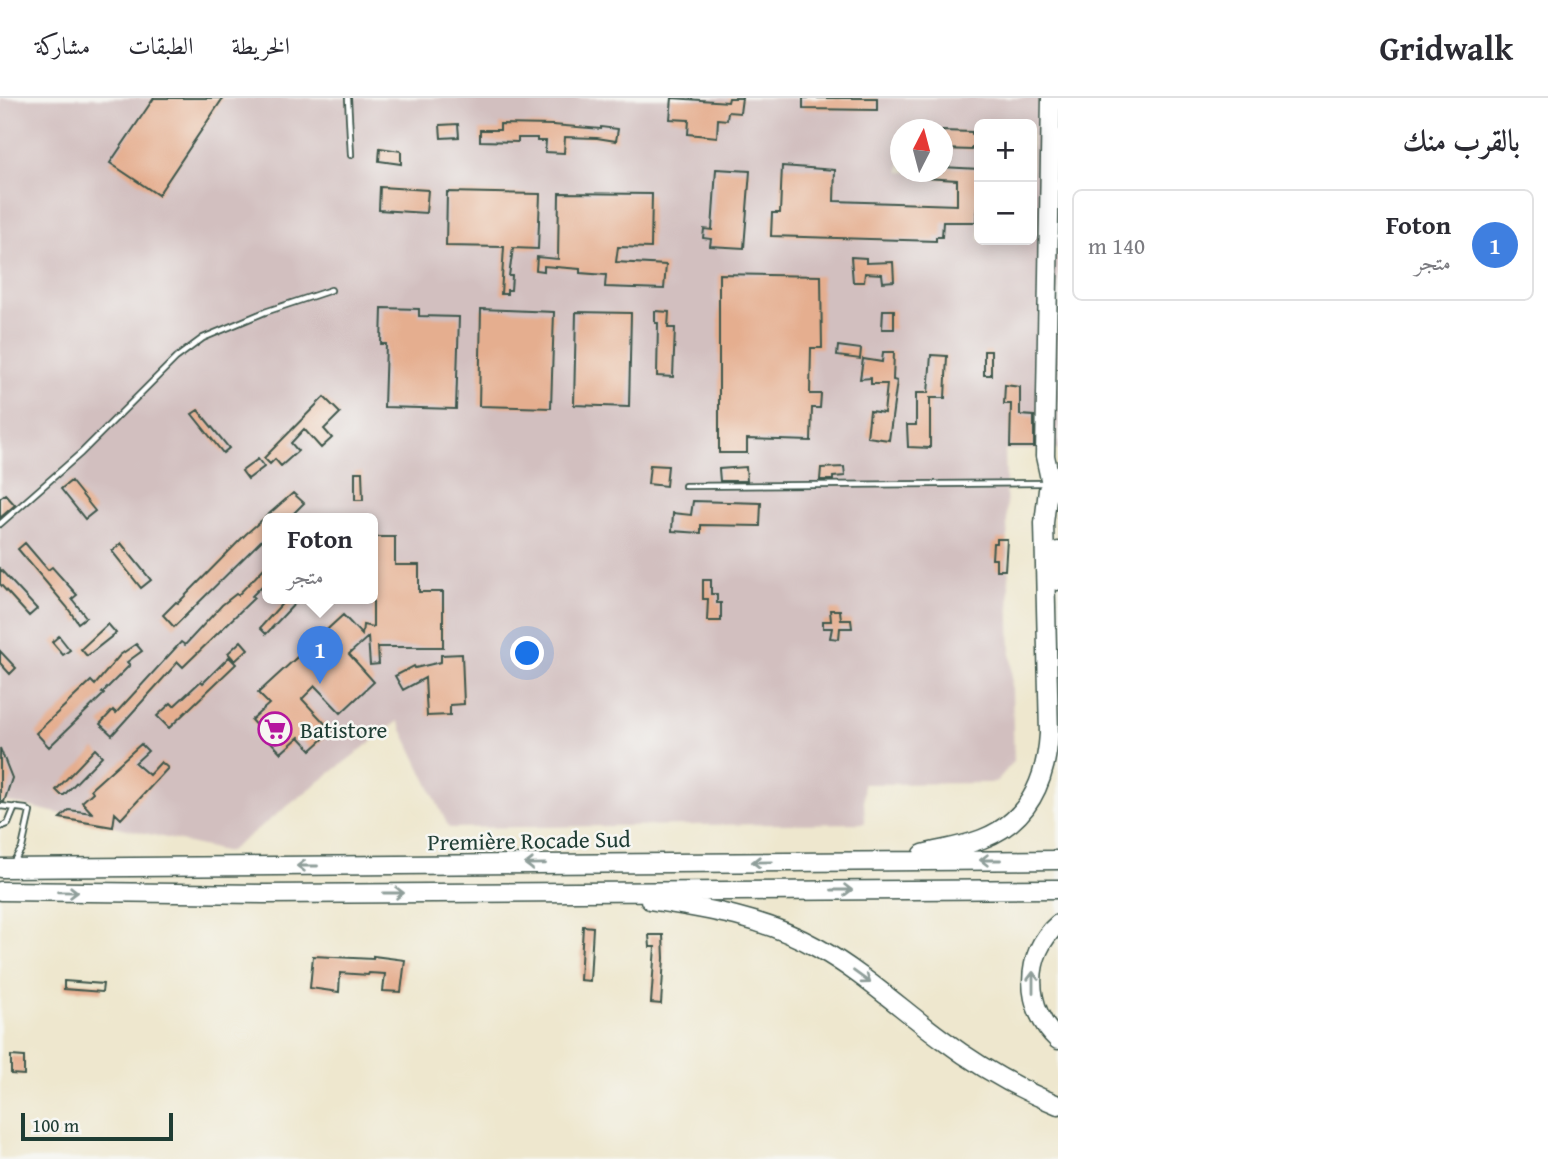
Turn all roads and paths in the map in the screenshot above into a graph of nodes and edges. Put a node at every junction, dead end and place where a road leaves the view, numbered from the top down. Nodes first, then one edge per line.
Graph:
1 (348, 98) edge
2 (1051, 98) edge
3 (351, 155) dead end
4 (331, 290) dead end
5 (1051, 479) edge
6 (685, 486) dead end
7 (1058, 513) edge
8 (0, 524) edge
9 (1058, 551) edge
10 (1058, 612) edge
11 (0, 806) edge
12 (15, 807) junction
13 (0, 827) edge
14 (897, 860) junction
15 (1058, 860) edge
16 (5, 868) edge
17 (1058, 889) edge
18 (0, 891) edge
19 (591, 891) junction
20 (1058, 924) edge
21 (1058, 1040) edge
22 (1058, 1105) edge

1 - 3 lane
2 - 5 highway
4 - 8 lane
5 - 6 lane
5 - 7 highway
5 - 14 highway
9 - 10 highway
11 - 12 lane
12 - 13 lane
12 - 16 lane
15 -> 14 highway, Première Rocade Sud
14 -> 16 highway, Première Rocade Sud
19 -> 17 highway
18 -> 19 highway
19 -> 22 highway
21 -> 20 highway

